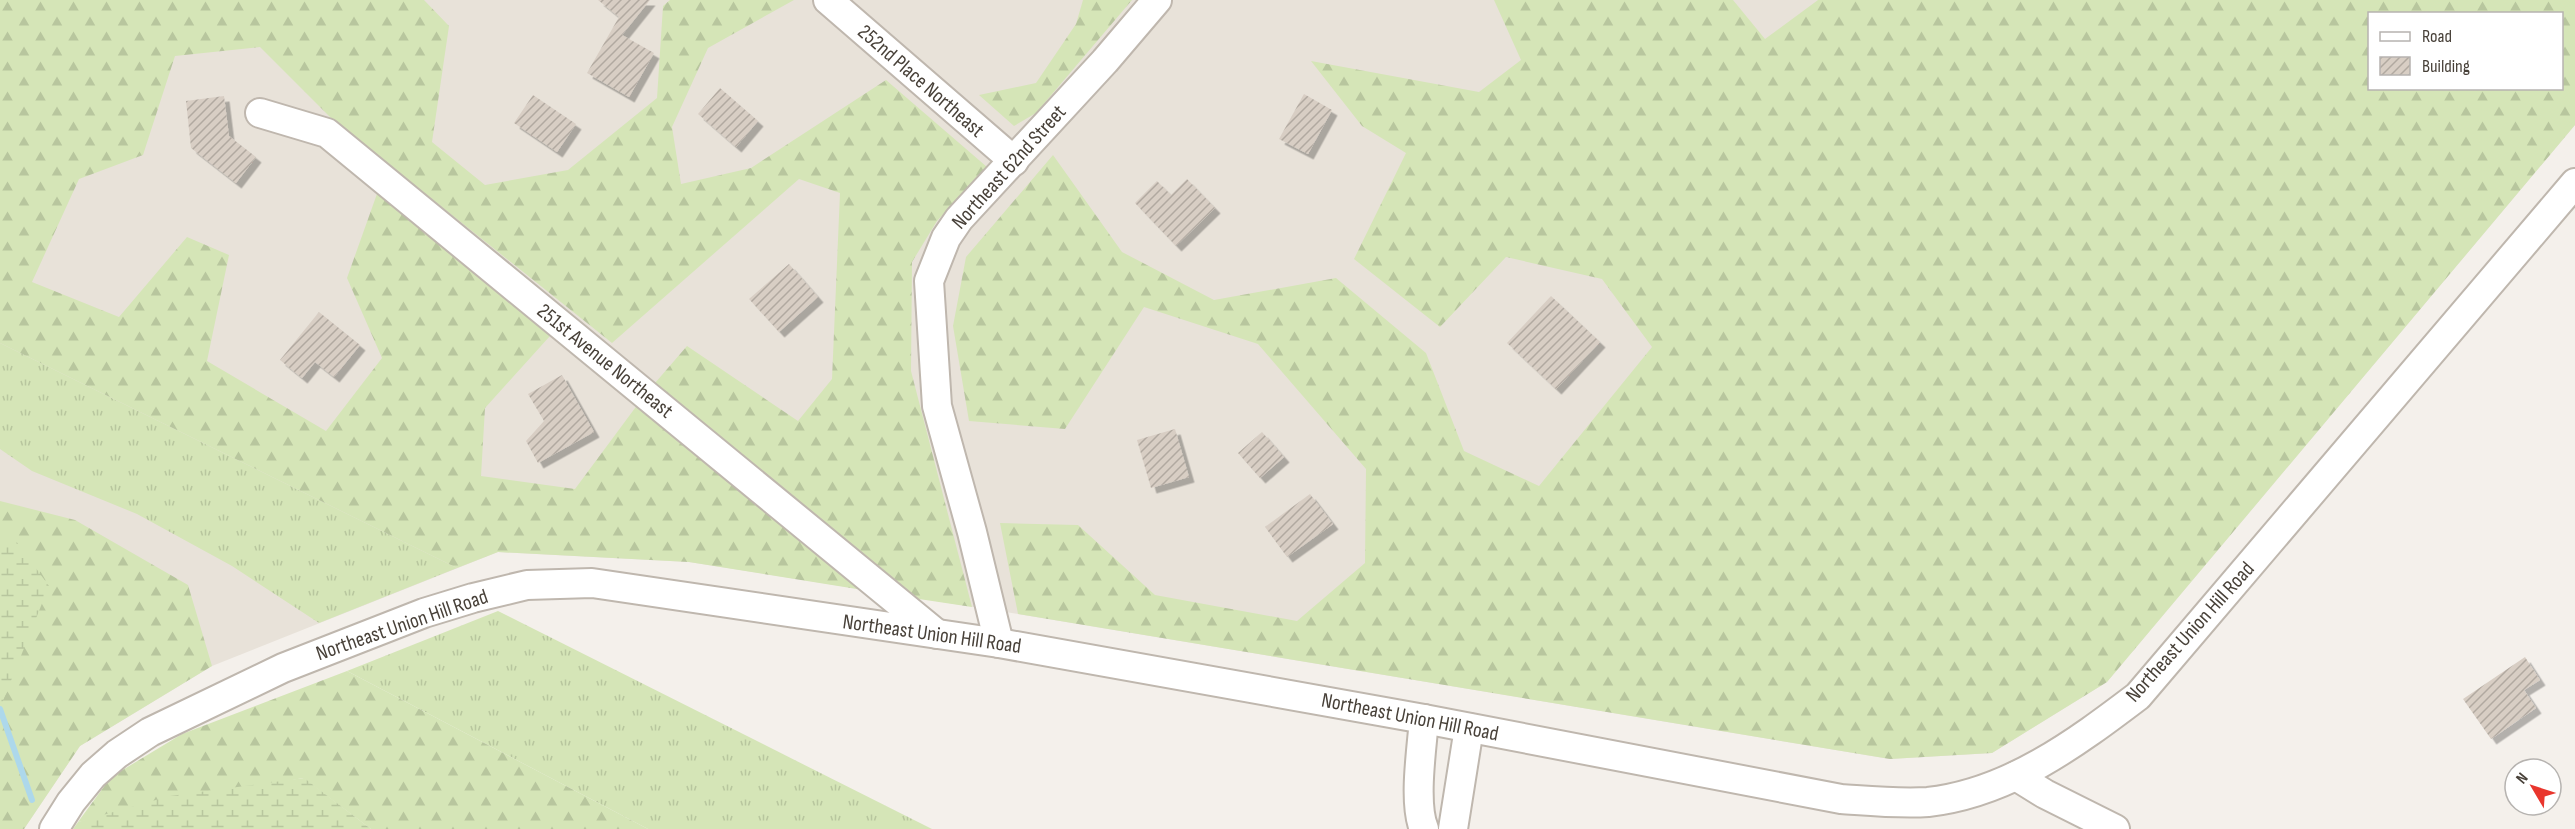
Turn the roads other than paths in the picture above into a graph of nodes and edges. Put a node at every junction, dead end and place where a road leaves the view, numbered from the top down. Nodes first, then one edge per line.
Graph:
1 (828, 0) edge
2 (1157, 0) edge
3 (260, 112) dead end
4 (1014, 161) junction
5 (2575, 183) edge
6 (938, 634) junction
7 (999, 643) junction
8 (1424, 719) junction
9 (1469, 728) junction
10 (2016, 776) junction
11 (54, 829) edge
12 (1424, 829) edge
13 (1453, 829) edge
14 (2115, 829) edge

1 - 4 street, 252nd Place Northeast
2 - 4 street, Northeast 62nd Street
3 - 6 street, 251st Avenue Northeast
4 - 7 street, Northeast 62nd Street
5 - 10 street, Northeast Union Hill Road
6 - 7 street, Northeast Union Hill Road
6 - 11 street, Northeast Union Hill Road
7 - 8 street, Northeast Union Hill Road
8 - 9 street, Northeast Union Hill Road
8 - 12 street
9 - 10 street, Northeast Union Hill Road
9 - 13 street
10 - 14 street

